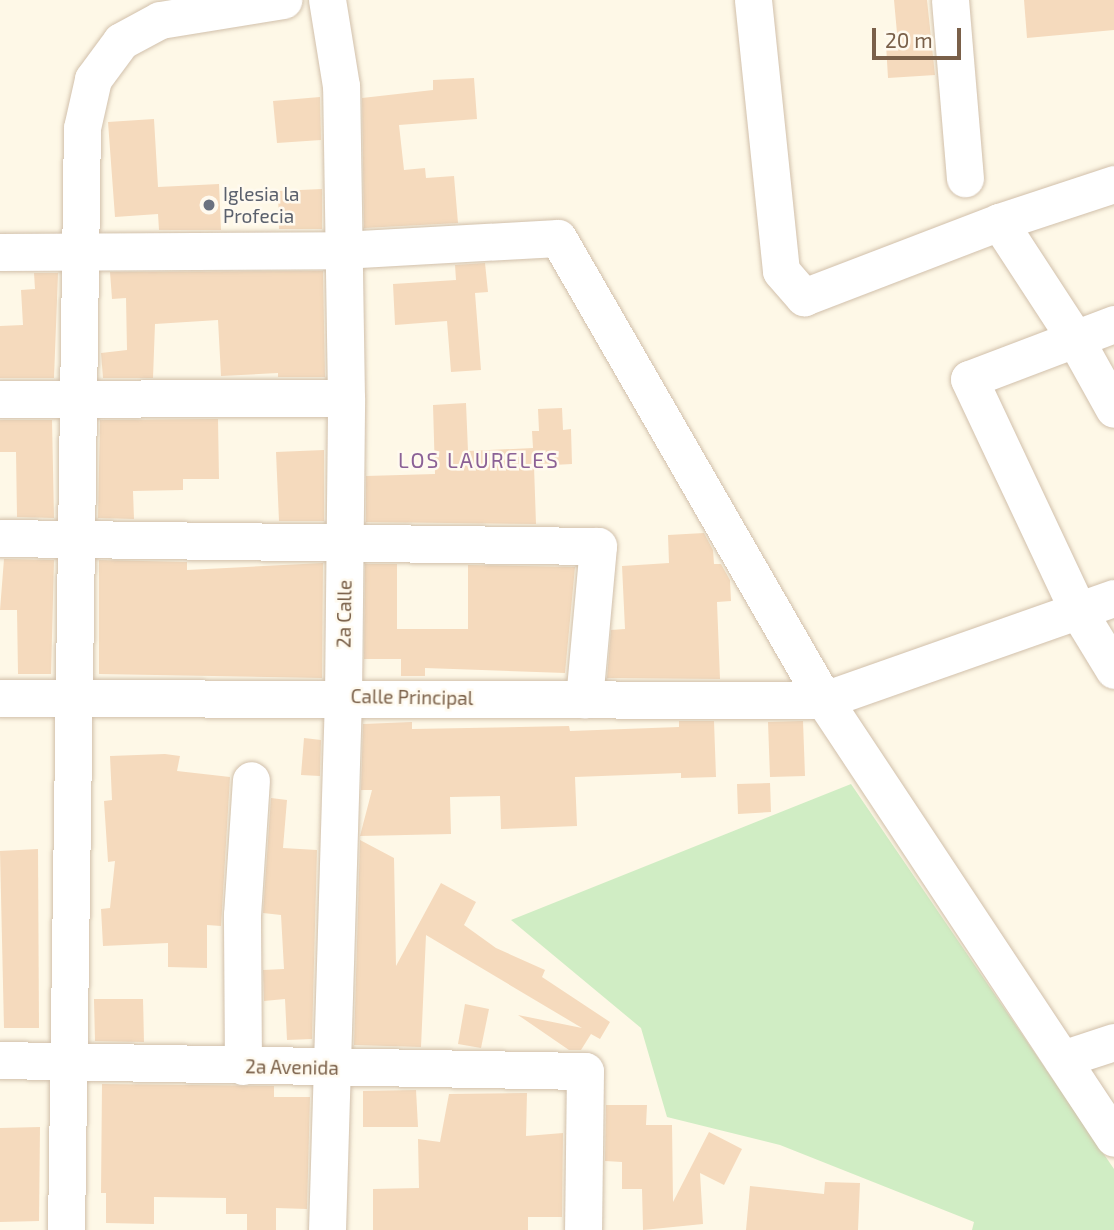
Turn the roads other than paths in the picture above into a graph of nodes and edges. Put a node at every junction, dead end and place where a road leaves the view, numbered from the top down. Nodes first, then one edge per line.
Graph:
1 (283, 0) edge
2 (327, 0) edge
3 (753, 0) edge
4 (950, 0) edge
5 (965, 178) dead end
6 (1114, 184) edge
7 (999, 222) junction
8 (342, 250) junction
9 (0, 252) edge
10 (83, 254) junction
11 (1114, 324) edge
12 (1074, 337) junction
13 (346, 398) junction
14 (0, 399) edge
15 (76, 399) junction
16 (1114, 410) edge
17 (0, 538) edge
18 (75, 539) junction
19 (345, 541) junction
20 (1114, 598) edge
21 (1077, 611) junction
22 (1114, 670) edge
23 (343, 697) junction
24 (0, 698) edge
25 (76, 698) junction
26 (584, 699) junction
27 (824, 700) junction
28 (251, 780) dead end
29 (1114, 1042) edge
30 (1062, 1059) junction
31 (0, 1060) edge
32 (65, 1063) junction
33 (243, 1066) junction
34 (330, 1067) junction
35 (1114, 1138) edge
36 (66, 1230) edge
37 (327, 1230) edge
38 (583, 1230) edge

1 - 10 street
2 - 8 street, 2a Calle
3 - 7 street
4 - 5 street
6 - 7 street
7 - 12 street
8 - 10 street
8 - 13 street, 2a Calle
8 - 27 street
9 - 10 street
10 - 15 street
11 - 12 street
12 - 16 street
12 - 21 street
13 - 15 street
13 - 19 street, 2a Calle
14 - 15 street
15 - 18 street
17 - 18 street
18 - 19 street
18 - 25 street
19 - 23 street, 2a Calle
19 - 26 street
20 - 21 street, Calle Principal
21 - 22 street
21 - 27 street, Calle Principal
23 - 25 street, Calle Principal
23 - 26 street, Calle Principal
23 - 34 street, 2a Calle
24 - 25 street, Calle Principal
25 - 32 street
26 - 27 street, Calle Principal
27 - 30 street
28 - 33 street
29 - 30 street
30 - 35 street
31 - 32 street, 2a Avenida
32 - 33 street, 2a Avenida
32 - 36 street
33 - 34 street, 2a Avenida
34 - 37 street, 2a Calle
34 - 38 street, 2a Avenida

